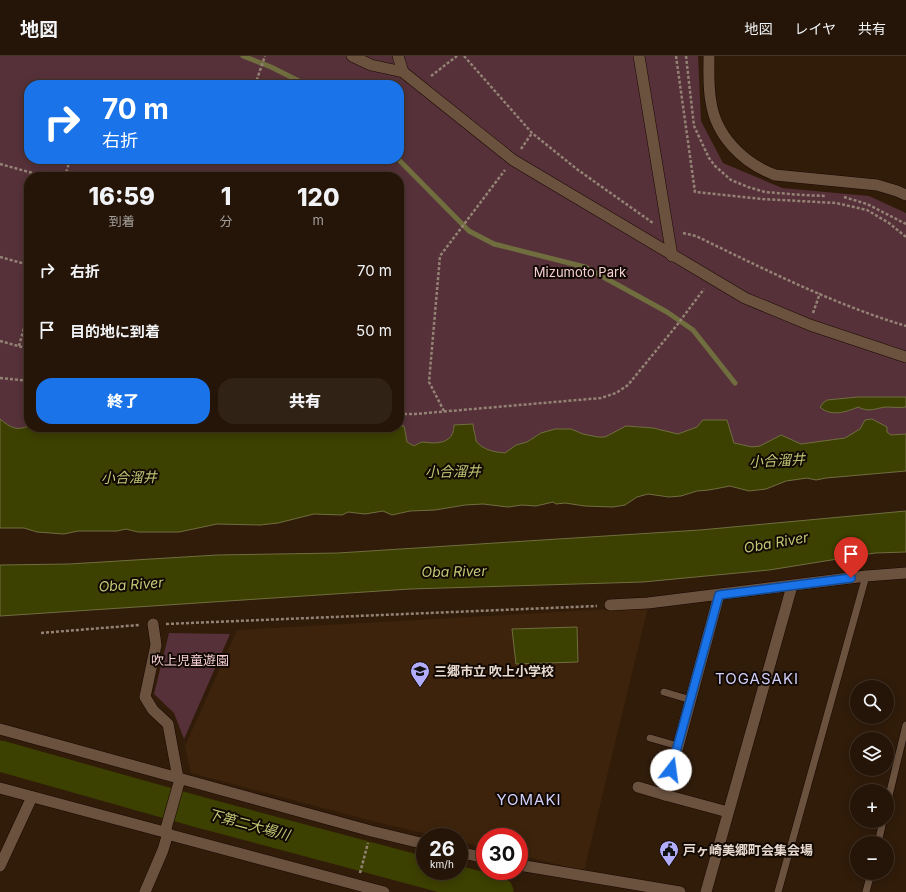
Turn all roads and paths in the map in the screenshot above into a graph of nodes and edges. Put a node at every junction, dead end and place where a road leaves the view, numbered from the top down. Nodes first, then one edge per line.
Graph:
1 (265, 56) edge
2 (352, 56) edge
3 (398, 56) edge
4 (457, 56) edge
5 (639, 56) edge
6 (709, 56) edge
7 (403, 72) junction
8 (257, 80) edge
9 (419, 85) junction
10 (532, 133) dead end
11 (513, 160) junction
12 (0, 164) edge
13 (29, 172) edge
14 (906, 195) edge
15 (672, 256) junction
16 (0, 257) edge
17 (24, 264) edge
18 (711, 278) junction
19 (820, 293) dead end
20 (810, 325) junction
21 (24, 328) edge
22 (0, 341) edge
23 (19, 346) junction
24 (24, 348) edge
25 (906, 357) edge
26 (0, 378) edge
27 (24, 380) edge
28 (444, 411) junction
29 (404, 414) edge
30 (906, 573) edge
31 (866, 576) junction
32 (792, 586) junction
33 (719, 595) junction
34 (610, 605) joint
35 (153, 624) junction
36 (41, 633) dead end
37 (664, 692) dead end
38 (690, 700) junction
39 (906, 724) edge
40 (0, 729) edge
41 (650, 738) dead end
42 (678, 746) junction
43 (179, 779) junction
44 (892, 784) edge
45 (638, 787) dead end
46 (0, 788) edge
47 (665, 795) junction
48 (32, 797) junction
49 (728, 812) junction
50 (370, 831) junction
51 (166, 833) junction
52 (416, 842) edge
53 (0, 866) edge
54 (528, 867) edge
55 (869, 880) edge
56 (357, 885) junction
57 (345, 887) edge
58 (145, 892) edge
59 (384, 892) edge
60 (680, 892) edge
61 (706, 892) edge
62 (778, 892) edge
63 (866, 892) edge

1 - 8 path
2 - 7 street
3 - 7 street
4 - 9 path
5 - 15 street
6 - 14 street
7 - 9 street
9 - 11 street
10 - 11 path
11 - 15 street
11 - 28 path
12 - 13 path
15 - 18 street
16 - 17 path
18 - 20 street
18 - 28 path
19 - 20 path
20 - 25 street
21 - 23 path
22 - 23 path
23 - 24 path
26 - 27 path
28 - 29 path
30 - 31 street
31 - 32 street
31 - 62 lane
32 - 33 street
32 - 49 street
33 - 34 street
33 - 38 street
34 - 35 path
35 - 36 path
35 - 43 street
37 - 38 lane
38 - 42 street
39 - 44 lane
40 - 43 street
41 - 42 lane
42 - 47 street
43 - 50 street
43 - 51 street
45 - 47 street
46 - 48 street
47 - 49 street
48 - 51 street
48 - 53 street
49 - 61 street
50 - 52 street
50 - 56 path
51 - 57 street
51 - 58 street
54 - 60 street
55 - 63 lane
56 - 57 street
56 - 59 street

